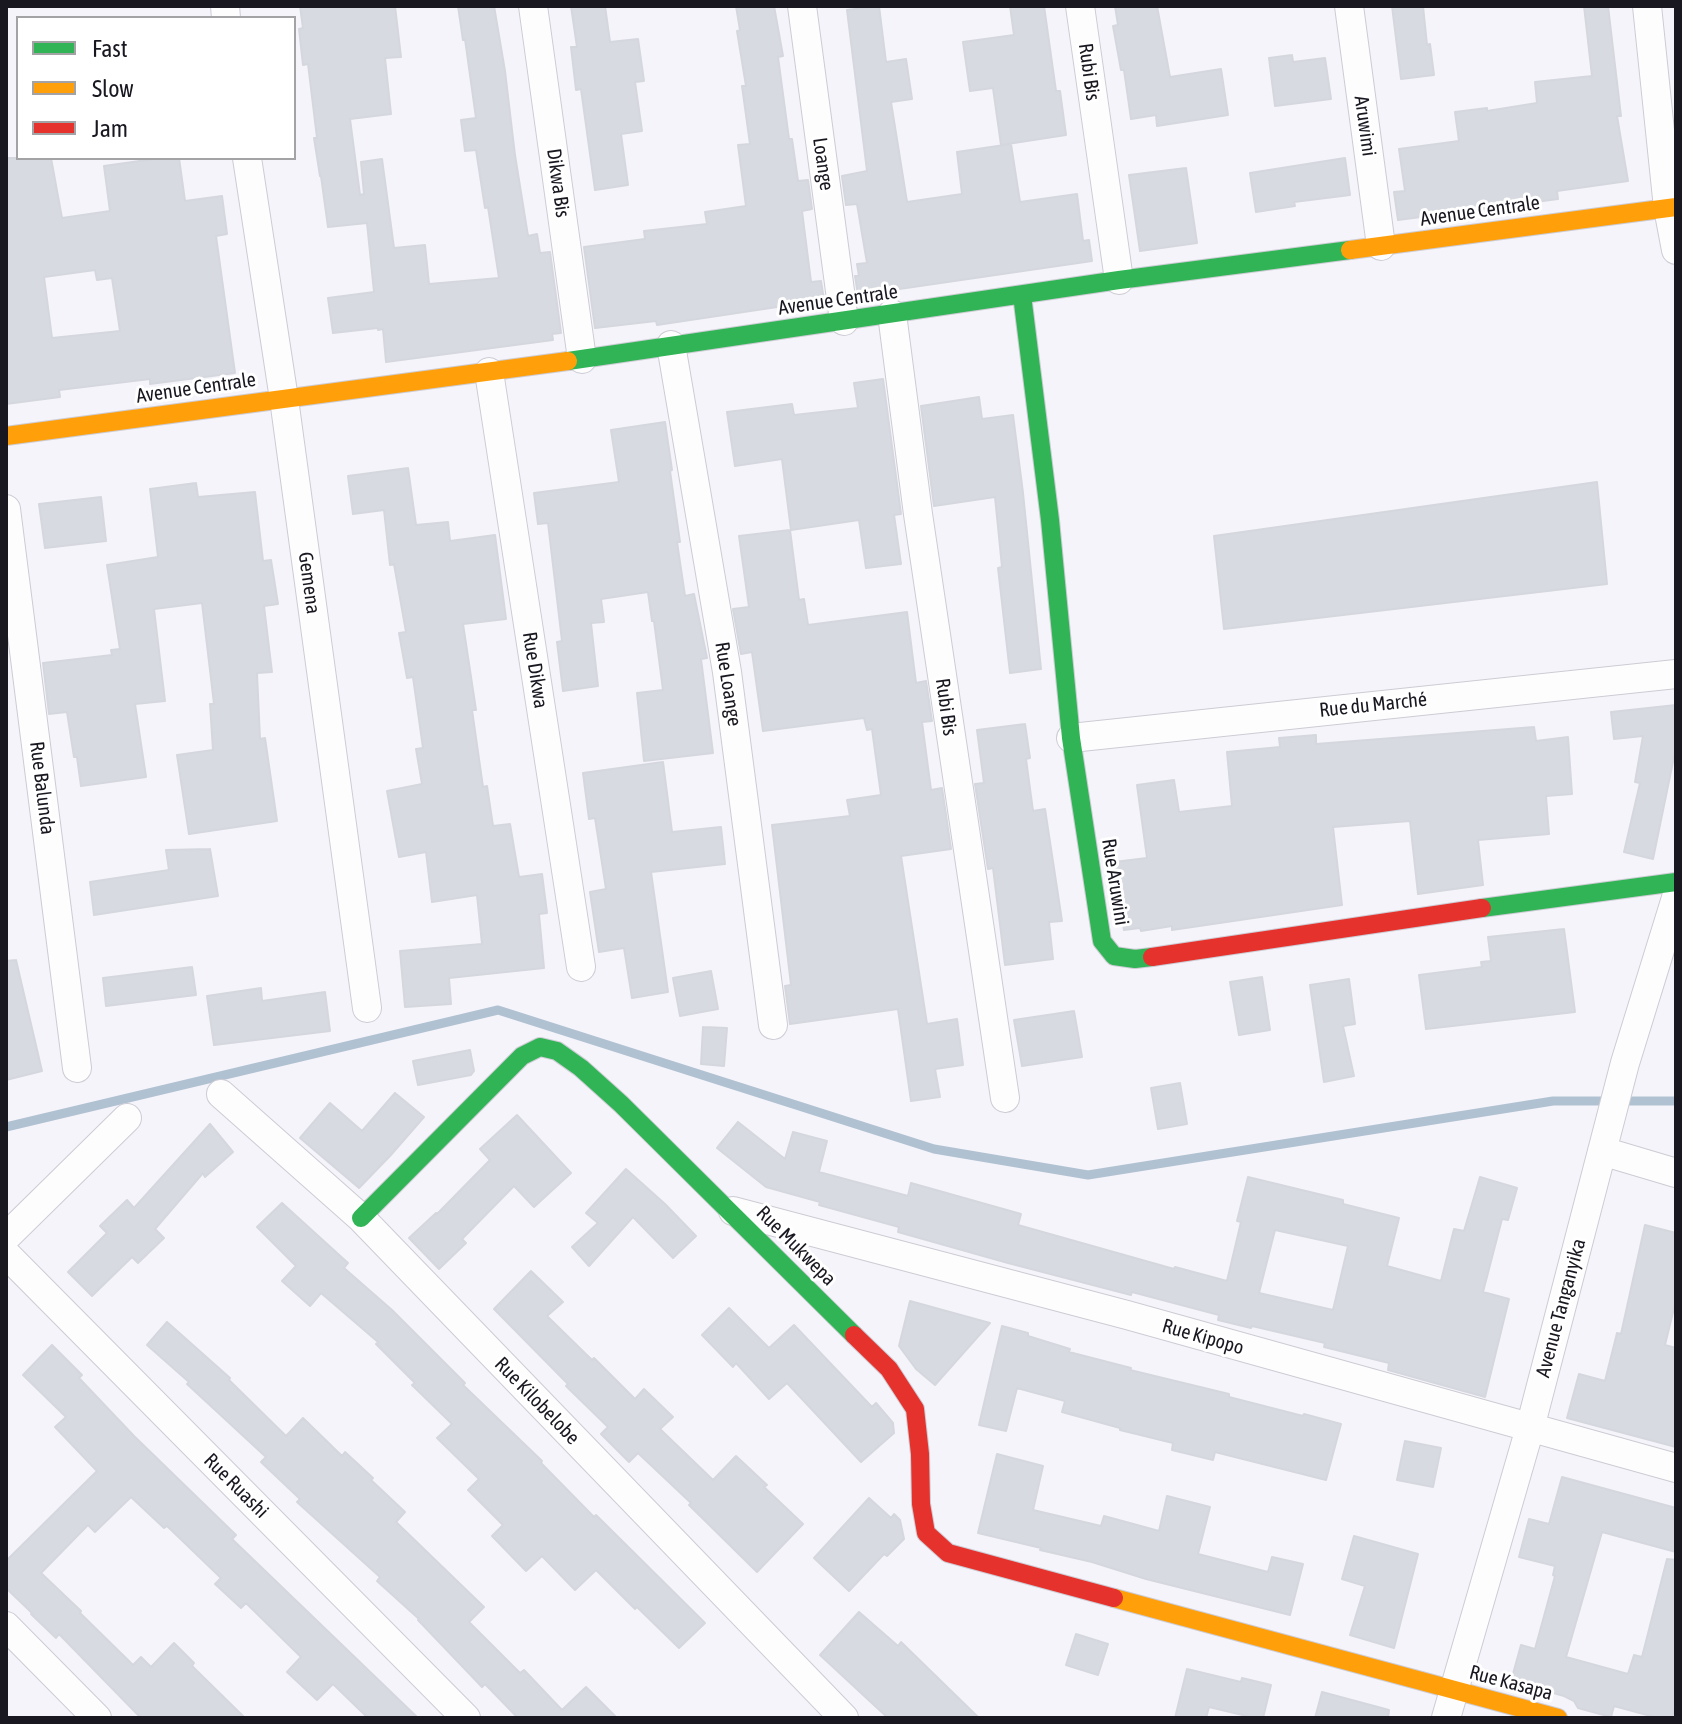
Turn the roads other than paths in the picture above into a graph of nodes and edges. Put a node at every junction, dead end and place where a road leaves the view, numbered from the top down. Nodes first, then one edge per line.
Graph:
1 (533, 6) edge
2 (802, 6) edge
3 (1080, 6) edge
4 (1349, 6) edge
5 (1647, 6) edge
6 (247, 160) edge
7 (1672, 207) edge
8 (1381, 246) junction
9 (1676, 250) edge
10 (1119, 280) junction
11 (1022, 295) junction
12 (892, 314) junction
13 (844, 321) junction
14 (671, 345) junction
15 (582, 359) junction
16 (489, 372) junction
17 (284, 399) junction
18 (6, 436) edge
19 (6, 509) edge
20 (1676, 674) edge
21 (1071, 738) junction
22 (1676, 882) edge
23 (1676, 898) edge
24 (581, 967) dead end
25 (367, 1008) dead end
26 (773, 1025) dead end
27 (77, 1068) dead end
28 (221, 1094) dead end
29 (1005, 1098) dead end
30 (127, 1118) dead end
31 (1602, 1151) junction
32 (1676, 1173) edge
33 (728, 1210) junction
34 (361, 1218) junction
35 (6, 1237) edge
36 (6, 1254) edge
37 (1530, 1428) junction
38 (1676, 1468) edge
39 (926, 1533) joint
40 (6, 1626) edge
41 (1453, 1690) junction
42 (97, 1718) edge
43 (466, 1718) edge
44 (844, 1718) edge
45 (1446, 1718) edge
46 (1558, 1718) edge

1 - 15 street, Dikwa Bis
2 - 13 street, Loange
3 - 10 street, Rubi Bis
4 - 8 street, Aruwimi
5 - 7 street
6 - 17 street, Gemena
7 - 8 street, Avenue Centrale
7 - 9 street
8 - 10 street, Avenue Centrale
10 - 11 street, Avenue Centrale
11 - 12 street, Avenue Centrale
11 - 21 street, Rue Aruwini
12 - 13 street, Avenue Centrale
12 - 29 street, Rubi Bis
13 - 14 street, Avenue Centrale
14 - 15 street, Avenue Centrale
14 - 26 street, Rue Loange
15 - 16 street, Avenue Centrale
16 - 17 street, Avenue Centrale
16 - 24 street, Rue Dikwa
17 - 18 street, Avenue Centrale
17 - 25 street, Gemena
19 - 27 street, Rue Balunda
20 - 21 street, Rue du Marché
21 - 22 street, Rue Aruwini
23 - 31 street, Avenue Tanganyika
28 - 34 street, Rue Kilobelobe
30 - 35 street
31 - 32 street
31 - 37 street, Avenue Tanganyika
33 - 34 street, Rue Mukwepa
33 - 37 street, Rue Kipopo
33 - 39 street, Rue Mukwepa
34 - 44 street, Rue Kilobelobe
36 - 43 street, Rue Ruashi
37 - 38 street, Rue Kipopo
37 - 41 street, Avenue Tanganyika
39 - 41 street, Rue Kasapa
40 - 42 street
41 - 45 street, Avenue Tanganyika
41 - 46 street, Rue Kasapa

